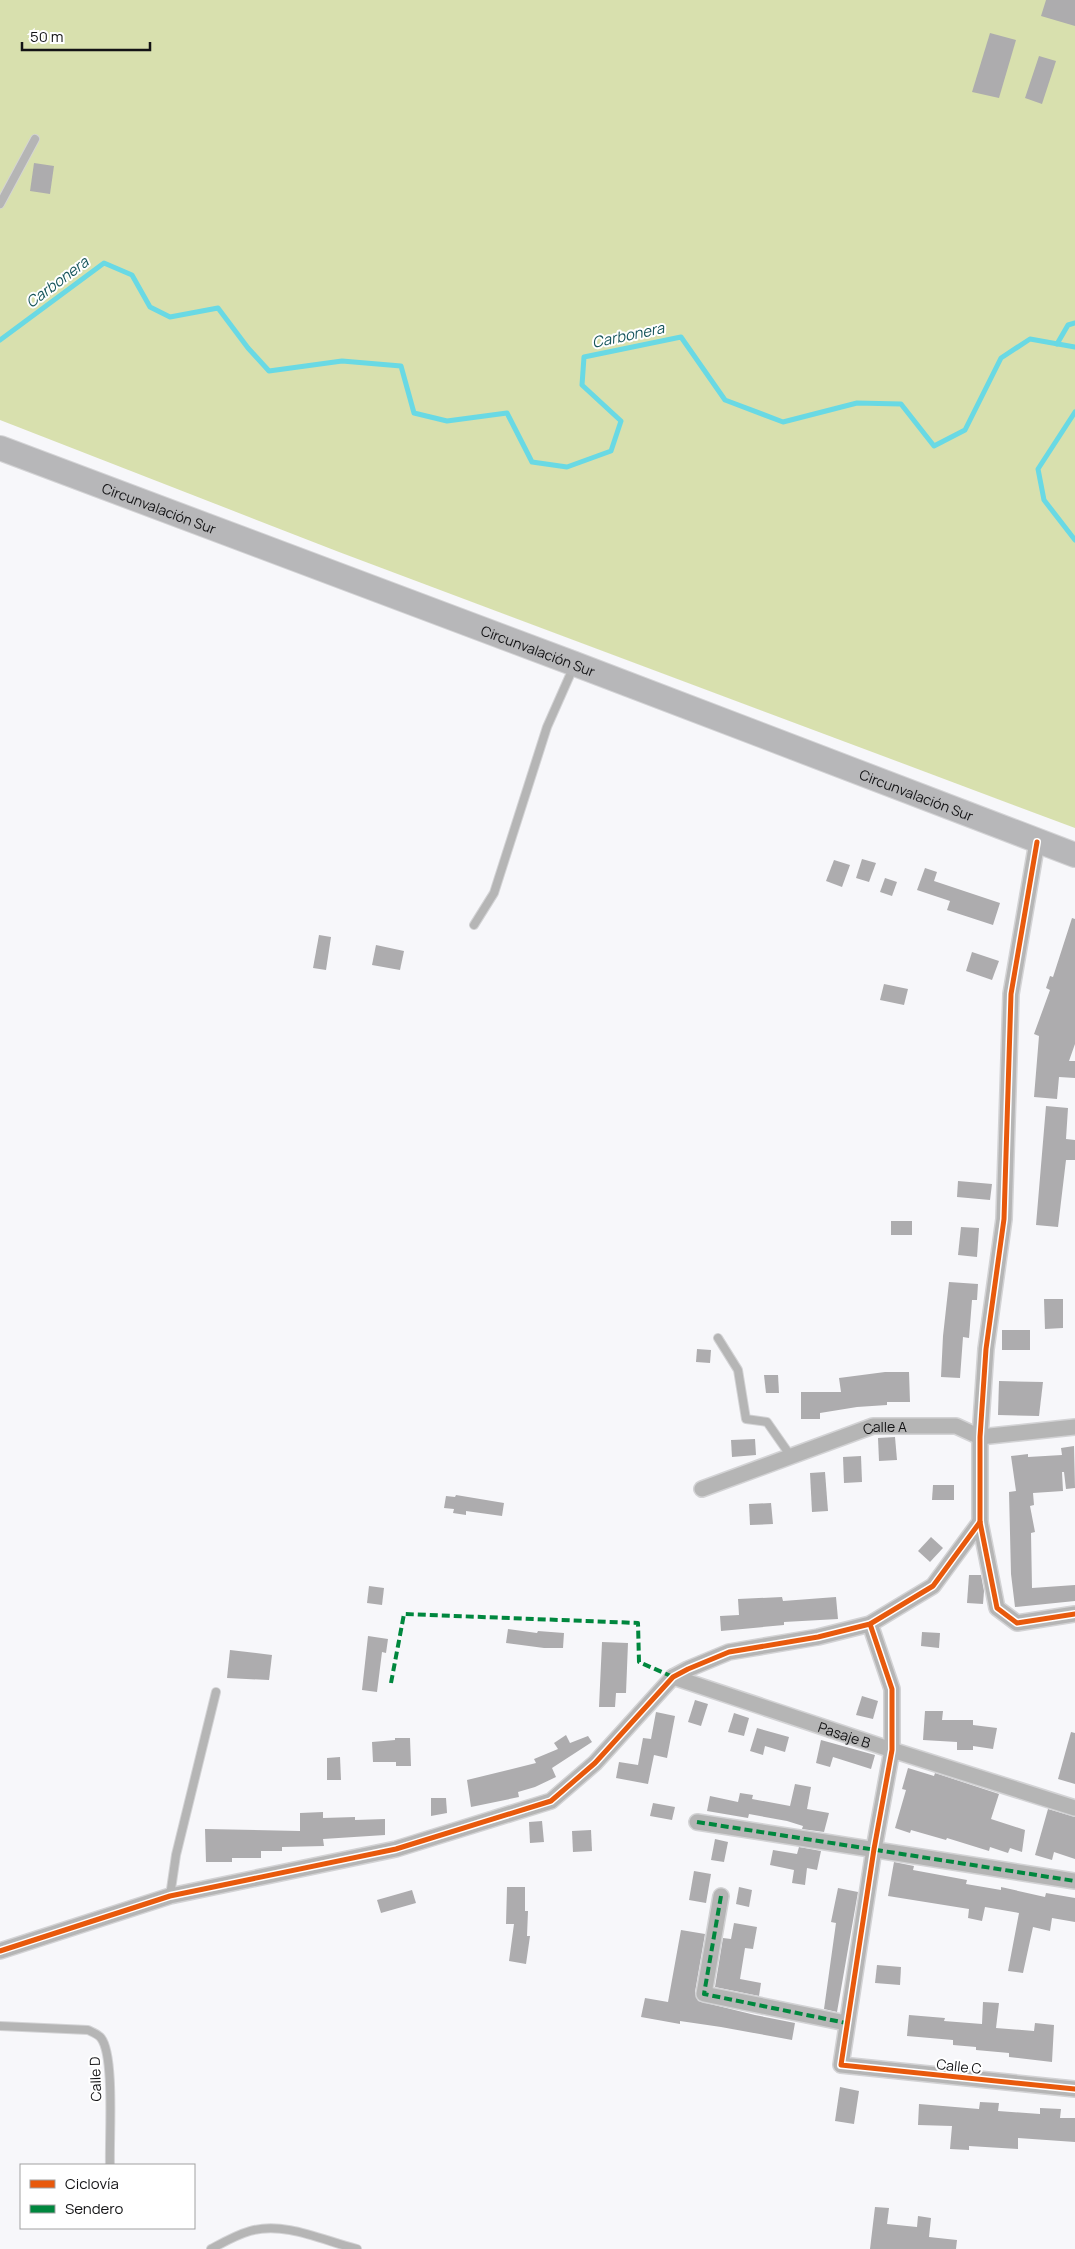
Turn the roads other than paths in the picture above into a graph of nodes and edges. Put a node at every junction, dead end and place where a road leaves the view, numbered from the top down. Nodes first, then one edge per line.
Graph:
1 (35, 138) dead end
2 (0, 204) edge
3 (0, 448) edge
4 (575, 664) junction
5 (1037, 842) junction
6 (1075, 855) edge
7 (474, 925) dead end
8 (718, 1338) dead end
9 (1075, 1427) edge
10 (980, 1437) junction
11 (790, 1455) junction
12 (702, 1489) dead end
13 (980, 1522) junction
14 (1075, 1614) edge
15 (870, 1624) junction
16 (674, 1677) junction
17 (216, 1692) dead end
18 (892, 1750) junction
19 (1075, 1808) edge
20 (697, 1822) dead end
21 (874, 1849) junction
22 (1075, 1881) edge
23 (170, 1896) junction
24 (721, 1896) dead end
25 (0, 1951) edge
26 (846, 2023) junction
27 (0, 2026) edge
28 (1075, 2089) edge
29 (110, 2164) edge
30 (211, 2249) edge
31 (357, 2249) edge

1 - 2 lane
3 - 4 main road, Circunvalación Sur
4 - 5 main road, Circunvalación Sur
4 - 7 lane
5 - 6 main road, Circunvalación Sur
5 - 10 street
8 - 11 lane
9 - 10 street
10 - 11 street, Calle A
10 - 13 street
11 - 12 street, Calle A
13 - 14 street
13 - 15 street
15 - 16 street
15 - 18 street
16 - 18 street, Pasaje B
16 - 23 street
17 - 23 lane
18 - 19 street, Pasaje B
18 - 21 street
20 - 21 street
21 - 22 street
21 - 26 street
23 - 25 street
24 - 26 street
26 - 28 street, Calle C
27 - 29 lane, Calle D
30 - 31 lane

